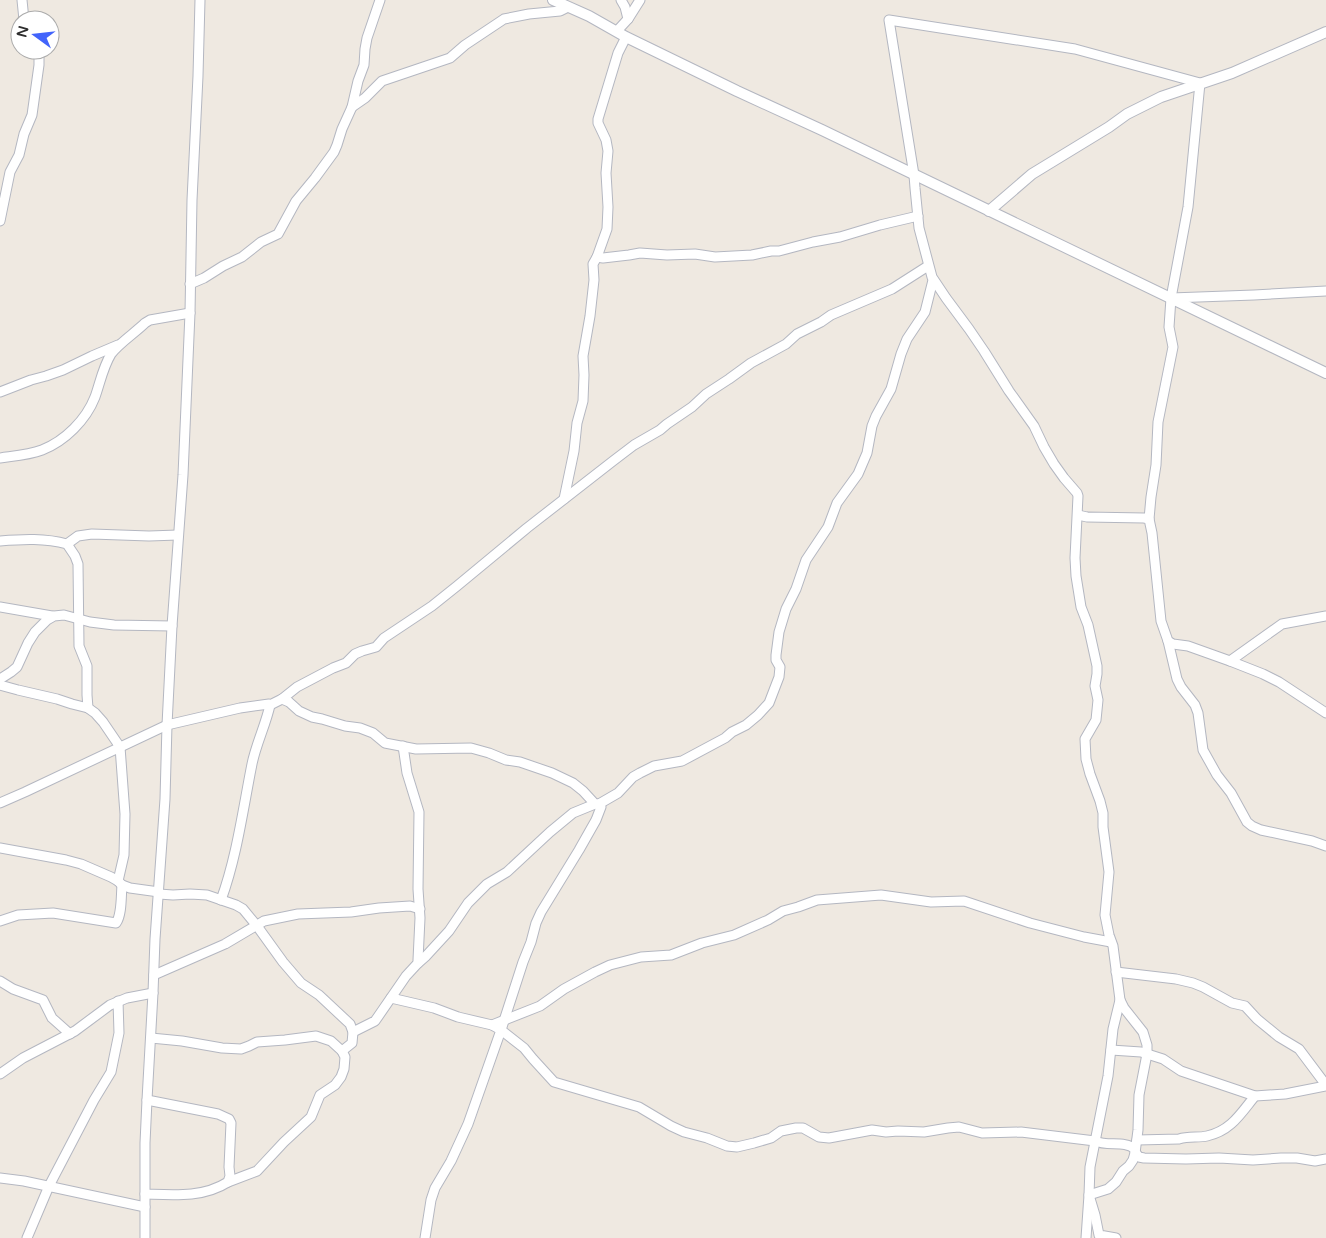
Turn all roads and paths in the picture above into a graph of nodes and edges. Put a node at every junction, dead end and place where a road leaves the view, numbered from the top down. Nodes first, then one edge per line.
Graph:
1 (200, 0) edge
2 (380, 0) edge
3 (553, 0) edge
4 (621, 0) edge
5 (640, 0) edge
6 (568, 7) junction
7 (628, 19) junction
8 (617, 32) junction
9 (1326, 32) edge
10 (626, 38) junction
11 (39, 60) edge
12 (1200, 83) junction
13 (352, 107) junction
14 (10, 172) junction
15 (914, 175) junction
16 (0, 178) edge
17 (989, 211) junction
18 (918, 216) junction
19 (0, 221) edge
20 (597, 257) junction
21 (928, 266) junction
22 (934, 280) junction
23 (190, 284) junction
24 (1326, 291) edge
25 (1172, 298) junction
26 (190, 313) junction
27 (120, 345) junction
28 (1326, 373) edge
29 (0, 392) edge
30 (0, 458) edge
31 (564, 499) junction
32 (1078, 515) junction
33 (1150, 519) junction
34 (178, 535) junction
35 (0, 542) edge
36 (67, 544) junction
37 (0, 607) edge
38 (52, 616) junction
39 (1326, 616) edge
40 (80, 618) junction
41 (172, 626) junction
42 (1168, 642) junction
43 (1230, 661) junction
44 (0, 678) edge
45 (0, 685) edge
46 (282, 699) junction
47 (270, 704) junction
48 (88, 708) junction
49 (1326, 713) edge
50 (167, 725) junction
51 (403, 746) junction
52 (120, 747) junction
53 (0, 803) edge
54 (597, 804) junction
55 (1326, 846) edge
56 (0, 848) edge
57 (120, 883) junction
58 (159, 893) junction
59 (221, 900) junction
60 (419, 905) junction
61 (0, 921) edge
62 (257, 926) junction
63 (1112, 942) junction
64 (418, 963) junction
65 (1116, 972) junction
66 (154, 975) junction
67 (0, 981) edge
68 (153, 993) junction
69 (391, 998) junction
70 (1120, 1000) junction
71 (118, 1001) junction
72 (503, 1026) junction
73 (353, 1032) junction
74 (70, 1034) junction
75 (150, 1038) junction
76 (1111, 1050) junction
77 (342, 1051) junction
78 (1147, 1054) junction
79 (0, 1074) edge
80 (1326, 1085) edge
81 (1255, 1096) junction
82 (147, 1100) junction
83 (1137, 1140) junction
84 (1095, 1141) junction
85 (1135, 1152) junction
86 (1326, 1158) edge
87 (0, 1178) edge
88 (228, 1182) junction
89 (49, 1186) junction
90 (145, 1194) junction
91 (1089, 1195) junction
92 (146, 1207) junction
93 (27, 1238) edge
94 (145, 1238) edge
95 (425, 1238) edge
96 (1086, 1238) edge
97 (1116, 1238) edge

1 - 23 street
2 - 13 street
3 - 6 street
4 - 7 street
5 - 7 street
6 - 8 street
6 - 13 street
7 - 8 street
8 - 10 street
9 - 12 street
10 - 15 street
10 - 20 street
11 - 14 street
12 - 15 street
12 - 17 street
12 - 25 street
13 - 23 street
14 - 16 street
14 - 19 street
15 - 17 street
15 - 18 street
17 - 25 street
18 - 20 street
18 - 21 street
20 - 31 street
21 - 22 street
21 - 31 street
22 - 32 street
22 - 54 street
23 - 26 street
24 - 25 street
25 - 28 street
25 - 33 street
26 - 27 street
26 - 34 street
27 - 29 street
27 - 30 street
31 - 46 street
32 - 33 street
32 - 63 street
33 - 42 street
34 - 36 street
34 - 41 street
35 - 36 street
36 - 40 street
37 - 38 street
38 - 40 street
38 - 44 street
39 - 43 street
40 - 41 street
40 - 48 street
41 - 50 street
42 - 43 street
42 - 55 street
43 - 49 street
45 - 48 street
46 - 47 street
46 - 51 street
47 - 50 street
47 - 59 street
48 - 52 street
50 - 52 street
50 - 58 street
51 - 54 street
51 - 60 street
52 - 53 street
52 - 57 street
54 - 64 street
54 - 72 street
56 - 57 street
57 - 58 street
57 - 61 street
58 - 59 street
58 - 66 street
59 - 62 street
60 - 62 street
60 - 64 street
62 - 66 street
62 - 73 street
63 - 65 street
63 - 72 street
64 - 69 street
65 - 70 street
65 - 80 street
66 - 68 street
67 - 74 street
68 - 71 street
68 - 75 street
69 - 72 street
69 - 73 street
70 - 76 street
70 - 78 street
71 - 74 street
71 - 89 street
72 - 84 street
72 - 95 street
73 - 77 street
74 - 79 street
75 - 77 street
75 - 82 street
76 - 78 street
76 - 84 street
77 - 88 street
78 - 81 street
78 - 83 street
80 - 81 street
81 - 83 street
82 - 88 street
82 - 90 street
83 - 85 street
84 - 85 street
84 - 91 street
85 - 86 street
85 - 91 street
87 - 89 street
88 - 90 street
89 - 92 street
89 - 93 street
90 - 92 street
91 - 96 street
91 - 97 street
92 - 94 street

